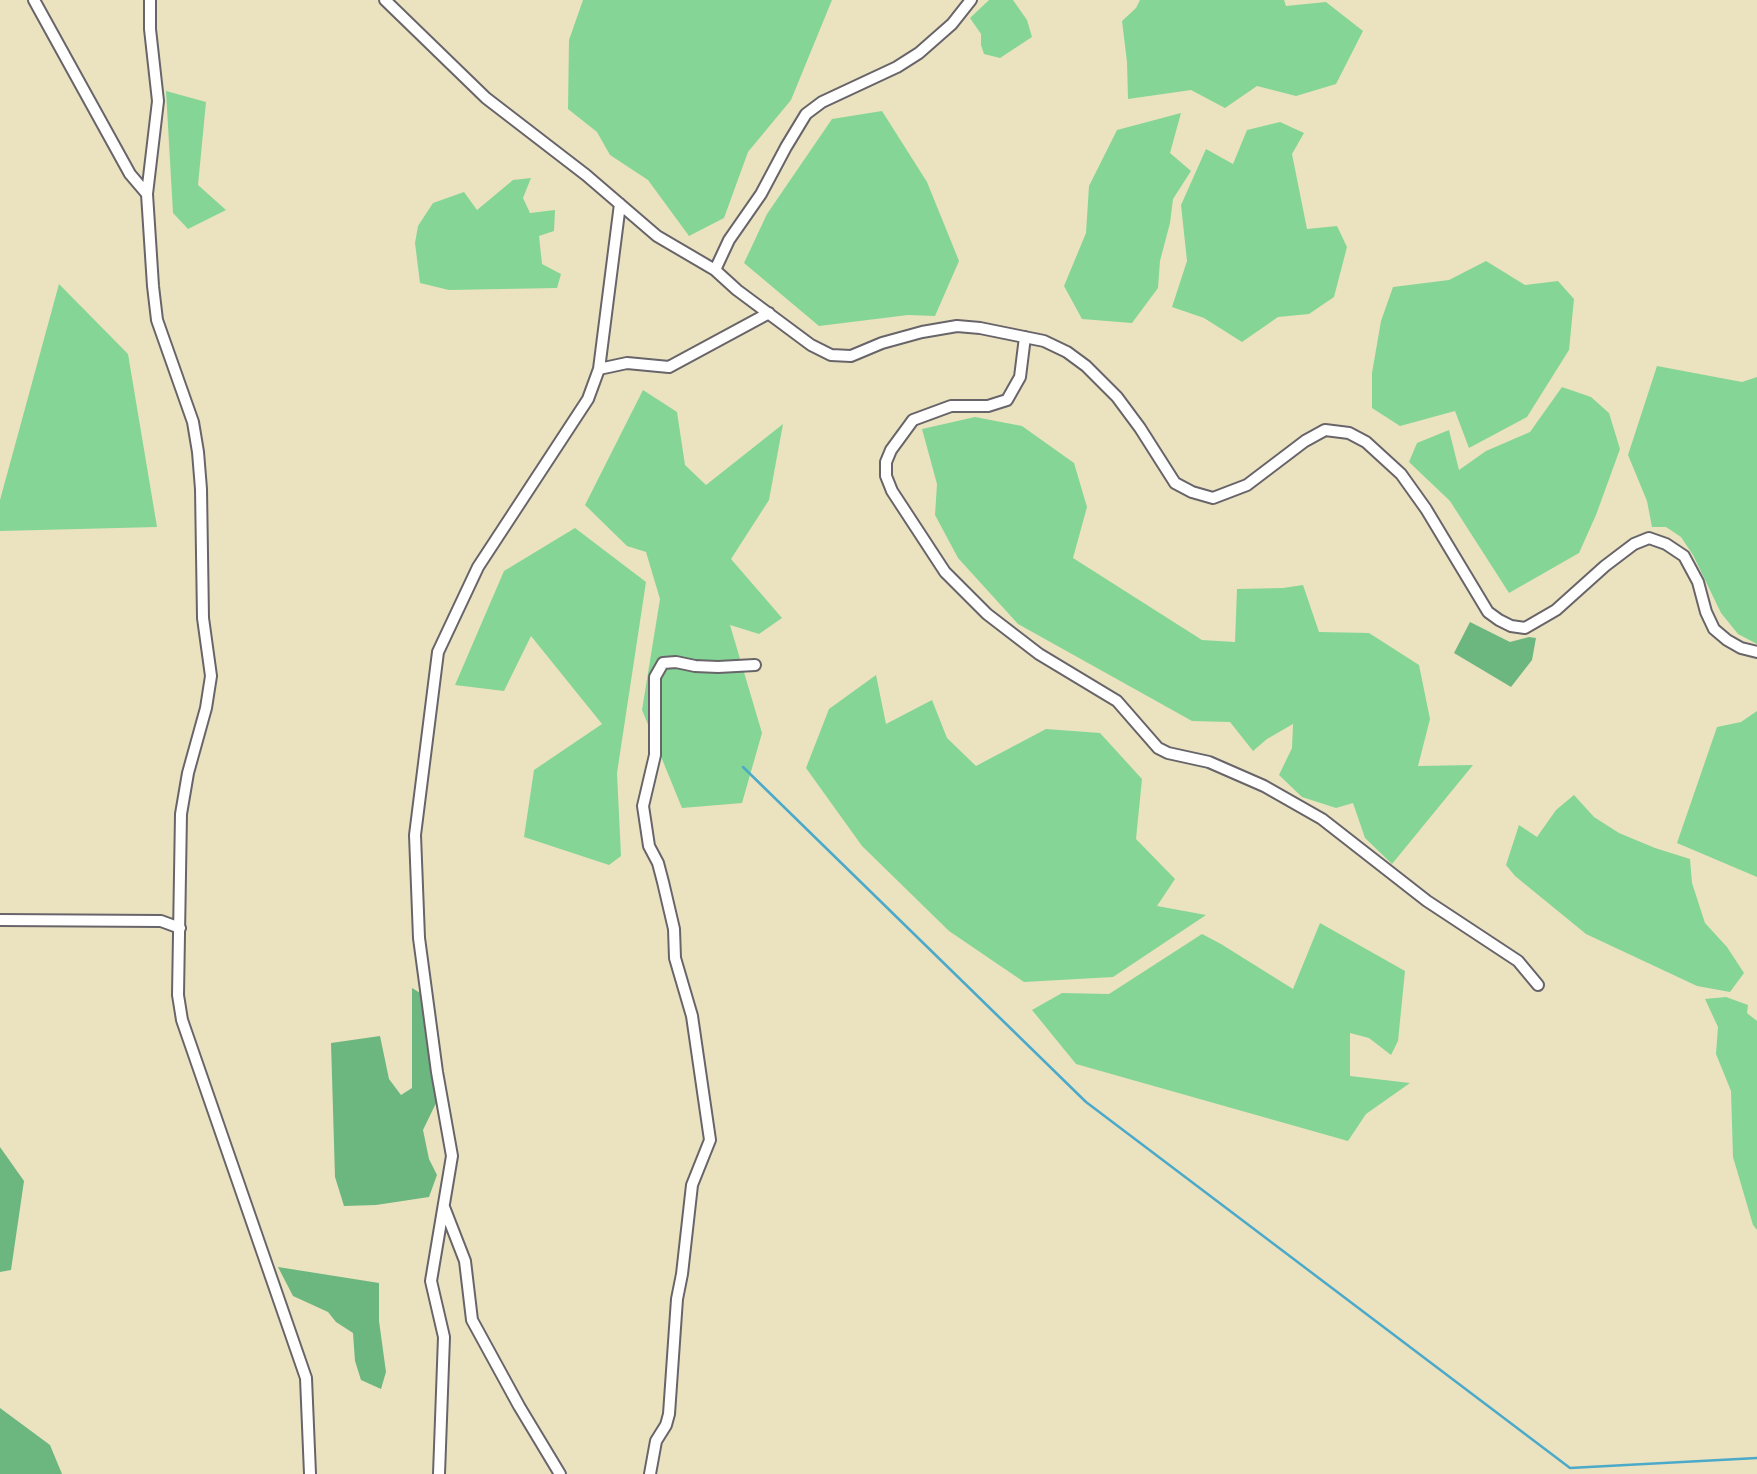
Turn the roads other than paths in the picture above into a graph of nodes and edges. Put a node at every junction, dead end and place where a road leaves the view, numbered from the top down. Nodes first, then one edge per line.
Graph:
1 (34, 0) edge
2 (150, 0) edge
3 (385, 0) edge
4 (971, 0) edge
5 (147, 194) junction
6 (620, 204) junction
7 (715, 270) junction
8 (769, 313) junction
9 (1025, 337) junction
10 (599, 369) junction
11 (1757, 652) edge
12 (755, 665) dead end
13 (0, 920) edge
14 (180, 928) junction
15 (1538, 985) dead end
16 (443, 1204) junction
17 (310, 1474) edge
18 (439, 1474) edge
19 (560, 1474) edge
20 (650, 1474) edge

1 - 5 street
2 - 5 street
3 - 6 street
4 - 7 street
5 - 14 street
6 - 7 street
6 - 10 street
7 - 8 street
8 - 9 street
8 - 10 street
9 - 11 street
9 - 15 street
10 - 16 street
12 - 20 street
13 - 14 street
14 - 17 street
16 - 18 street
16 - 19 street

